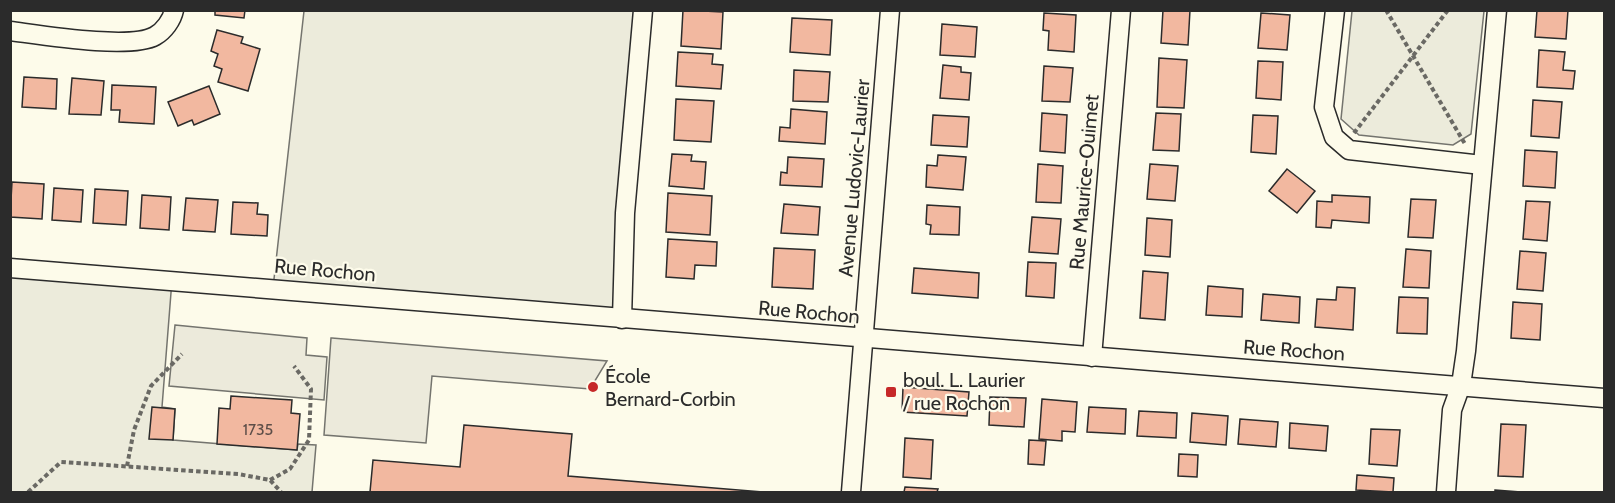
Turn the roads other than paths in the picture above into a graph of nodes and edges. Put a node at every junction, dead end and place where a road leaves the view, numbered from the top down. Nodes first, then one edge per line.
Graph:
1 (174, 10) edge
2 (643, 10) edge
3 (890, 10) edge
4 (1121, 10) edge
5 (1335, 10) edge
6 (1497, 10) edge
7 (10, 31) edge
8 (1482, 165) junction
9 (10, 268) edge
10 (622, 319) junction
11 (863, 339) junction
12 (1092, 357) junction
13 (1461, 385) junction
14 (1605, 398) edge
15 (851, 492) edge
16 (1446, 492) edge

1 - 7 street
2 - 10 street
3 - 11 street, Avenue Ludovic-Laurier
4 - 12 street, Rue Maurice-Ouimet
5 - 8 street
6 - 8 street
8 - 13 street
9 - 10 street, Rue Rochon
10 - 11 street, Rue Rochon
11 - 12 street, Rue Rochon
11 - 15 street, Avenue Ludovic-Laurier
12 - 13 street, Rue Rochon
13 - 14 street, Rue Rochon
13 - 16 street

